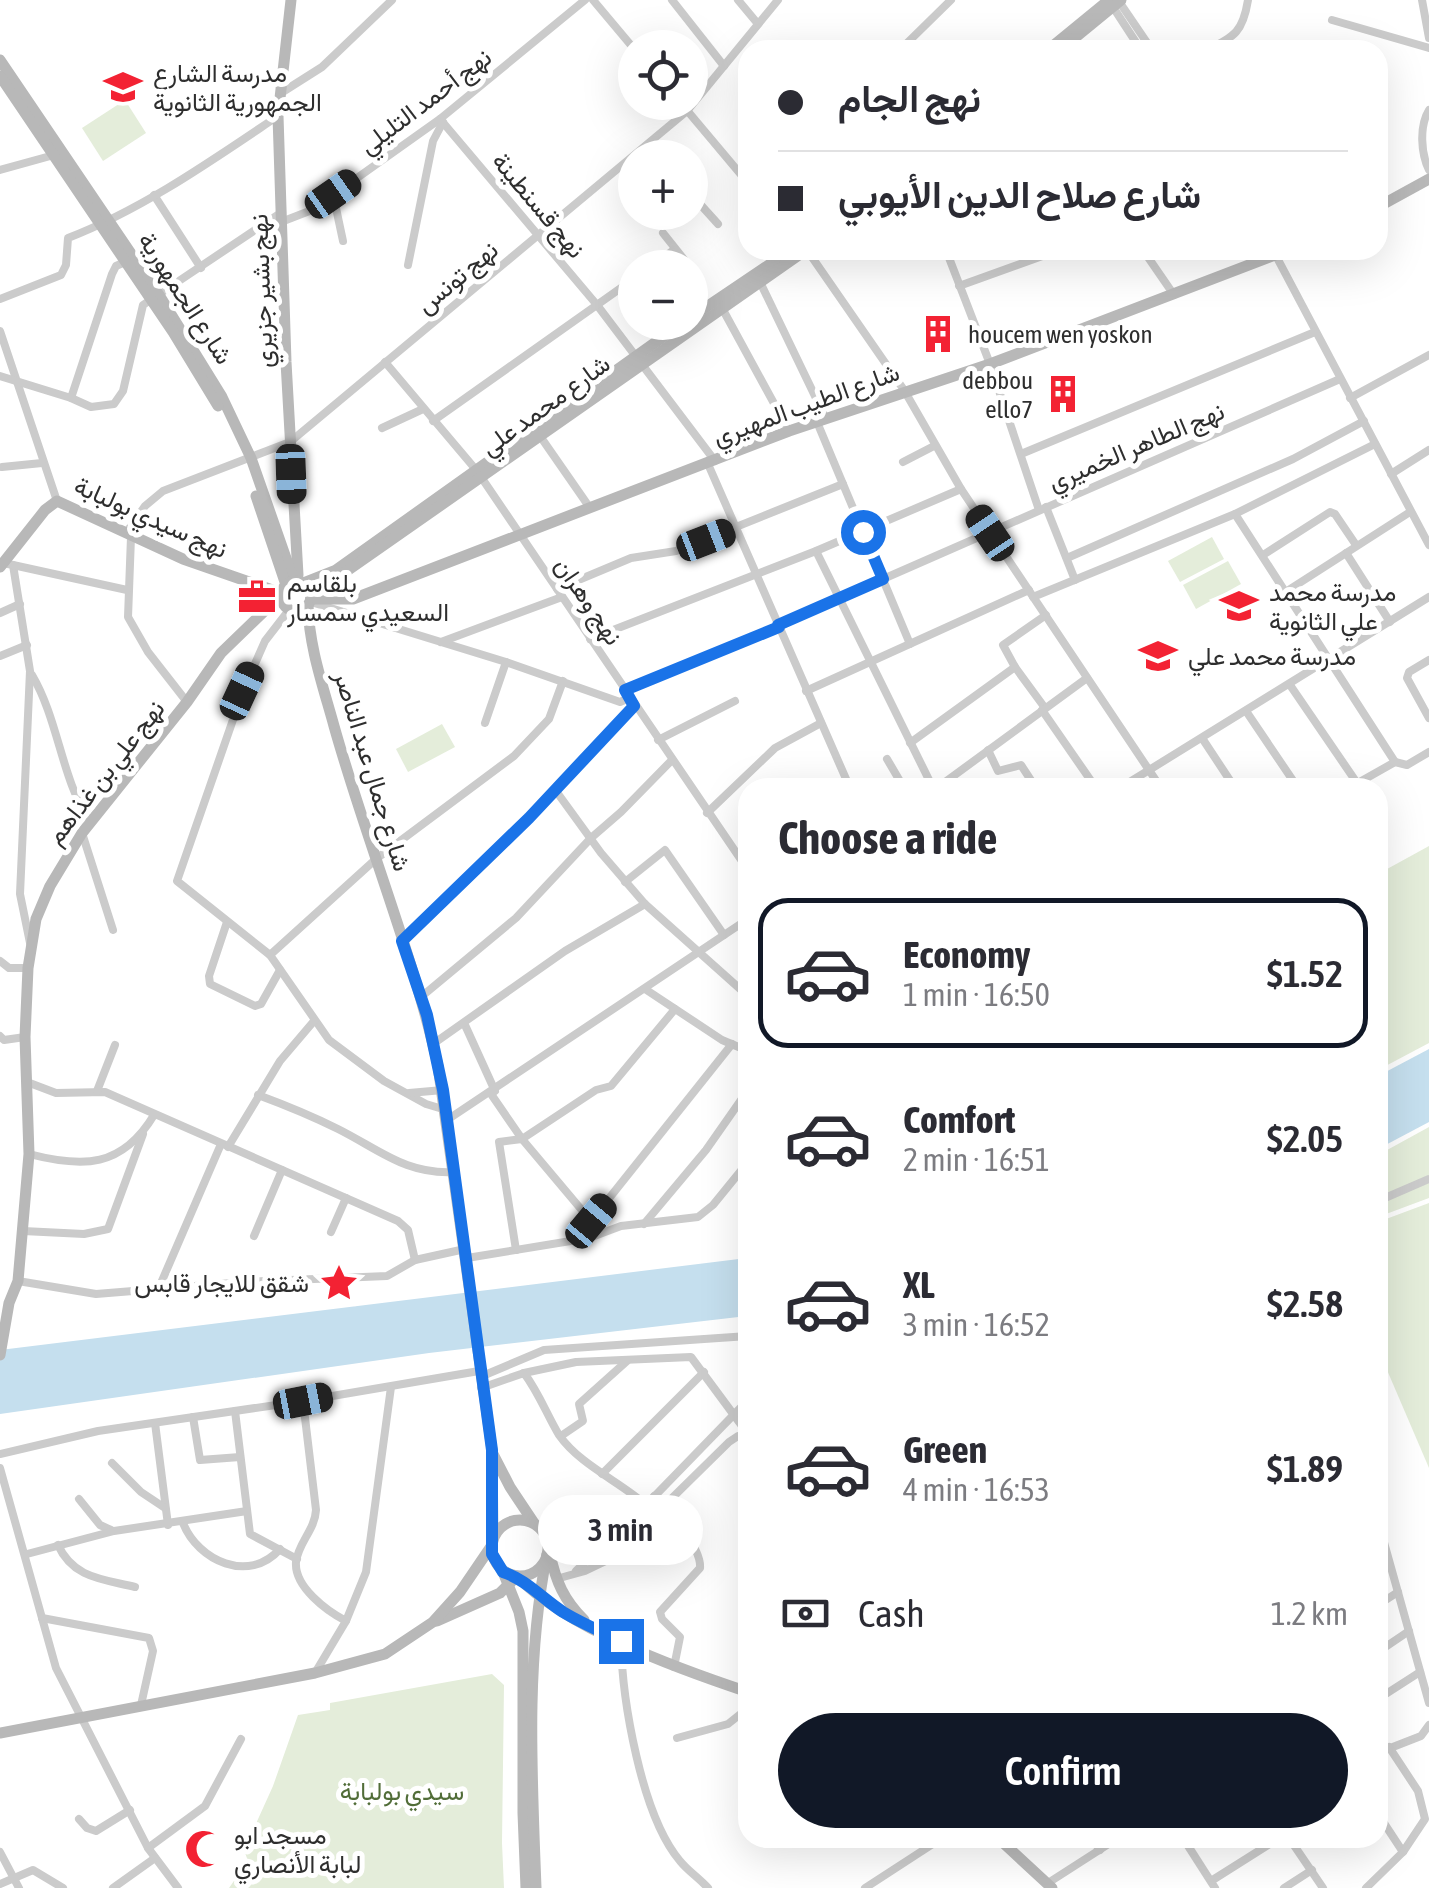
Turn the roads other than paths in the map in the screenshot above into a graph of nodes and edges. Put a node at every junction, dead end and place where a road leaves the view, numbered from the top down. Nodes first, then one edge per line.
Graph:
1 (291, 0) edge
2 (375, 0) edge
3 (392, 0) edge
4 (585, 0) edge
5 (593, 0) edge
6 (672, 0) edge
7 (738, 0) edge
8 (778, 0) edge
9 (951, 0) edge
10 (1248, 0) edge
11 (1422, 0) edge
12 (1114, 1) edge
13 (377, 11) junction
14 (1332, 20) dead end
15 (758, 24) junction
16 (618, 30) edge
17 (1429, 38) edge
18 (745, 40) edge
19 (910, 40) edge
20 (1061, 40) edge
21 (1071, 40) edge
22 (1135, 40) edge
23 (1144, 40) edge
24 (1227, 40) edge
25 (1429, 48) edge
26 (738, 49) edge
27 (0, 60) edge
28 (724, 66) junction
29 (0, 76) edge
30 (708, 85) edge
31 (281, 93) junction
32 (1429, 110) edge
33 (278, 116) junction
34 (676, 120) edge
35 (695, 120) edge
36 (441, 121) junction
37 (653, 140) edge
38 (54, 155) junction
39 (618, 169) edge
40 (0, 170) edge
41 (1429, 170) edge
42 (738, 171) edge
43 (1429, 179) edge
44 (333, 194) junction
45 (154, 195) junction
46 (1388, 202) edge
47 (708, 213) edge
48 (281, 217) junction
49 (105, 223) junction
50 (718, 224) dead end
51 (539, 234) junction
52 (663, 234) dead end
53 (343, 240) dead end
54 (675, 249) edge
55 (778, 260) edge
56 (792, 260) edge
57 (813, 260) edge
58 (950, 260) edge
59 (1032, 260) edge
60 (1150, 260) edge
61 (1265, 260) edge
62 (1283, 260) edge
63 (125, 262) junction
64 (408, 265) dead end
65 (201, 268) junction
66 (760, 282) junction
67 (960, 286) junction
68 (618, 290) edge
69 (1174, 296) junction
70 (155, 298) junction
71 (0, 299) edge
72 (719, 304) junction
73 (597, 305) junction
74 (708, 309) edge
75 (0, 331) edge
76 (1315, 332) junction
77 (662, 340) edge
78 (1429, 355) edge
79 (640, 358) junction
80 (385, 362) junction
81 (990, 364) junction
82 (0, 376) edge
83 (1340, 379) junction
84 (16, 382) junction
85 (904, 390) junction
86 (71, 398) junction
87 (1350, 398) junction
88 (423, 409) junction
89 (821, 420) junction
90 (433, 421) junction
91 (1364, 421) junction
92 (382, 428) dead end
93 (789, 431) junction
94 (540, 436) junction
95 (290, 442) junction
96 (1376, 444) junction
97 (934, 446) junction
98 (1429, 450) edge
99 (1021, 454) junction
100 (248, 460) junction
101 (711, 462) junction
102 (903, 462) dead end
103 (42, 463) junction
104 (2, 467) edge
105 (1392, 474) junction
106 (480, 475) junction
107 (843, 484) junction
108 (961, 489) junction
109 (57, 501) junction
110 (590, 508) junction
111 (1042, 508) junction
112 (1410, 512) junction
113 (1236, 514) junction
114 (736, 528) junction
115 (863, 532) junction
116 (990, 533) junction
117 (521, 534) junction
118 (128, 535) junction
119 (1356, 545) junction
120 (1429, 545) edge
121 (816, 551) junction
122 (1346, 552) junction
123 (1263, 554) junction
124 (1066, 558) junction
125 (6, 565) edge
126 (756, 575) junction
127 (883, 579) junction
128 (1074, 580) junction
129 (291, 586) junction
130 (127, 590) junction
131 (1287, 591) junction
132 (560, 593) junction
133 (1031, 593) junction
134 (1429, 597) edge
135 (838, 598) junction
136 (310, 600) junction
137 (20, 604) junction
138 (289, 610) junction
139 (0, 612) edge
140 (1046, 615) junction
141 (1390, 622) junction
142 (251, 623) junction
143 (778, 626) junction
144 (309, 634) junction
145 (590, 639) junction
146 (441, 642) junction
147 (910, 644) junction
148 (27, 646) junction
149 (0, 656) edge
150 (1330, 659) junction
151 (1429, 660) edge
152 (506, 662) junction
153 (870, 663) junction
154 (1014, 667) junction
155 (30, 671) junction
156 (1087, 678) junction
157 (563, 680) junction
158 (1290, 686) junction
159 (806, 690) junction
160 (629, 698) junction
161 (735, 701) dead end
162 (188, 702) junction
163 (1044, 709) junction
164 (1246, 711) junction
165 (1429, 718) edge
166 (485, 723) dead end
167 (821, 723) junction
168 (1202, 738) junction
169 (658, 740) junction
170 (910, 743) junction
171 (988, 750) junction
172 (1429, 752) edge
173 (887, 759) dead end
174 (672, 760) junction
175 (1395, 762) junction
176 (1149, 770) junction
177 (743, 778) edge
178 (846, 778) edge
179 (898, 778) edge
180 (929, 778) edge
181 (949, 778) edge
182 (1029, 778) edge
183 (1089, 778) edge
184 (1136, 778) edge
185 (1154, 778) edge
186 (1229, 778) edge
187 (1291, 778) edge
188 (1348, 778) edge
189 (1367, 778) edge
190 (738, 782) edge
191 (556, 790) junction
192 (707, 812) junction
193 (86, 827) junction
194 (591, 838) junction
195 (738, 856) edge
196 (376, 859) junction
197 (625, 882) junction
198 (645, 904) junction
199 (227, 922) junction
200 (738, 926) edge
201 (113, 930) dead end
202 (724, 935) junction
203 (402, 941) junction
204 (30, 948) junction
205 (697, 954) junction
206 (270, 955) junction
207 (0, 960) edge
208 (28, 968) junction
209 (280, 970) junction
210 (738, 988) edge
211 (645, 989) junction
212 (421, 996) junction
213 (675, 1009) junction
214 (314, 1021) junction
215 (464, 1025) junction
216 (25, 1037) junction
217 (2, 1038) edge
218 (116, 1044) dead end
219 (433, 1044) junction
220 (732, 1044) junction
221 (738, 1047) edge
222 (0, 1052) edge
223 (27, 1082) junction
224 (443, 1090) junction
225 (97, 1091) junction
226 (493, 1092) junction
227 (404, 1093) junction
228 (258, 1094) junction
229 (738, 1104) edge
230 (447, 1115) junction
231 (154, 1116) junction
232 (143, 1134) junction
233 (522, 1139) junction
234 (224, 1146) junction
235 (29, 1154) junction
236 (282, 1170) junction
237 (455, 1172) junction
238 (738, 1174) edge
239 (1429, 1179) edge
240 (1388, 1197) edge
241 (346, 1198) junction
242 (591, 1221) junction
243 (644, 1224) junction
244 (23, 1232) junction
245 (332, 1232) dead end
246 (601, 1233) junction
247 (254, 1236) dead end
248 (516, 1250) junction
249 (467, 1258) junction
250 (415, 1260) junction
251 (18, 1281) junction
252 (158, 1290) junction
253 (738, 1337) edge
254 (0, 1355) edge
255 (628, 1360) junction
256 (524, 1372) junction
257 (704, 1372) junction
258 (480, 1374) junction
259 (391, 1387) junction
260 (303, 1401) junction
261 (235, 1411) junction
262 (738, 1413) edge
263 (736, 1416) junction
264 (193, 1417) junction
265 (738, 1419) edge
266 (155, 1423) junction
267 (561, 1436) junction
268 (738, 1436) edge
269 (492, 1450) junction
270 (0, 1454) edge
271 (240, 1457) junction
272 (112, 1463) dead end
273 (0, 1468) edge
274 (602, 1474) junction
275 (654, 1496) junction
276 (79, 1499) dead end
277 (646, 1506) junction
278 (665, 1506) junction
279 (165, 1508) junction
280 (247, 1511) junction
281 (183, 1523) junction
282 (534, 1523) junction
283 (168, 1525) junction
284 (114, 1531) junction
285 (492, 1541) junction
286 (58, 1545) junction
287 (280, 1549) junction
288 (548, 1550) junction
289 (27, 1554) junction
290 (296, 1559) junction
291 (1388, 1568) edge
292 (576, 1571) junction
293 (556, 1579) junction
294 (513, 1581) junction
295 (134, 1587) dead end
296 (1398, 1592) junction
297 (539, 1596) junction
298 (1388, 1598) edge
299 (42, 1618) junction
300 (346, 1621) junction
301 (433, 1622) junction
302 (591, 1626) junction
303 (1409, 1631) junction
304 (621, 1641) junction
305 (1388, 1645) edge
306 (674, 1668) junction
307 (1420, 1672) junction
308 (315, 1674) junction
309 (738, 1689) edge
310 (1388, 1693) edge
311 (1429, 1703) edge
312 (141, 1706) junction
313 (738, 1716) edge
314 (82, 1718) junction
315 (1429, 1726) edge
316 (0, 1733) edge
317 (677, 1738) dead end
318 (241, 1739) dead end
319 (1389, 1748) joint
320 (130, 1810) junction
321 (79, 1820) dead end
322 (1427, 1821) edge
323 (1388, 1829) edge
324 (148, 1848) junction
325 (926, 1848) edge
326 (1009, 1848) edge
327 (1103, 1848) edge
328 (1189, 1848) edge
329 (1265, 1848) edge
330 (1296, 1848) edge
331 (1100, 1850) joint
332 (0, 1852) edge
333 (1403, 1852) junction
334 (155, 1858) junction
335 (1312, 1870) junction
336 (13, 1878) junction
337 (0, 1884) edge
338 (1213, 1885) edge
339 (1050, 1886) edge
340 (19, 1888) edge
341 (62, 1888) edge
342 (113, 1888) edge
343 (178, 1888) edge
344 (526, 1888) edge
345 (536, 1888) edge
346 (708, 1888) edge
347 (864, 1888) edge
348 (1284, 1888) edge
349 (1323, 1888) edge
350 (1366, 1888) edge

1 - 31 main road, نهج بشير جزيري
2 - 13 street
3 - 13 street
4 - 36 street, نهج أحمد التليلي
5 - 16 street
6 - 28 street
7 - 15 street
8 - 15 street, نهج تونس
9 - 19 street
10 - 24 street
11 - 17 street
12 - 20 main road
12 - 21 main road
12 - 22 street
12 - 23 street
13 - 31 street
14 - 25 street
15 - 18 street, نهج تونس
26 - 28 street, نهج تونس
27 - 49 main road, شارع الجمهورية
28 - 30 street, نهج تونس
29 - 38 main road, شارع الجمهورية
31 - 33 main road, نهج بشير جزيري
32 - 41 street
33 - 45 street
33 - 48 main road, نهج بشير جزيري
34 - 37 street, نهج تونس
35 - 42 street
36 - 44 street, نهج أحمد التليلي
36 - 51 street, نهج قسنطينة
36 - 64 street
38 - 40 street
38 - 49 main road, شارع الجمهورية
39 - 51 street, نهج تونس
43 - 46 main road
44 - 48 street, نهج أحمد التليلي
44 - 53 street
45 - 49 street
45 - 65 street
47 - 50 street
48 - 65 street, نهج أحمد التليلي
48 - 95 main road, نهج بشير جزيري
49 - 63 main road, شارع الجمهورية
49 - 70 main road, شارع الجمهورية
49 - 71 street
51 - 73 street, نهج قسنطينة
51 - 80 street, نهج تونس
52 - 54 street
55 - 72 main road, شارع محمد علي
56 - 66 main road, شارع محمد علي
57 - 85 street
58 - 67 street
59 - 67 street
60 - 69 street
61 - 69 main road, شارع الطيب المهيري
62 - 76 street
63 - 70 main road, شارع الجمهورية
63 - 86 street
65 - 70 street, نهج أحمد التليلي
66 - 72 main road, شارع محمد علي
66 - 89 street
67 - 81 street
68 - 73 street
69 - 81 main road, شارع الطيب المهيري
70 - 86 street
70 - 100 main road, شارع الجمهورية
72 - 74 main road, شارع محمد علي
72 - 79 main road, شارع محمد علي
72 - 93 street
73 - 79 street, نهج قسنطينة
73 - 90 street
75 - 84 street, نهج سيدي بولبابة
76 - 83 street
76 - 99 street
77 - 79 main road, شارع محمد علي
78 - 87 street
79 - 94 main road, شارع محمد علي
79 - 101 street, نهج قسنطينة
79 - 106 main road, شارع محمد علي
80 - 88 street, نهج وهران
80 - 95 street, نهج تونس
81 - 85 main road, شارع الطيب المهيري
81 - 99 street
82 - 84 street
83 - 87 street
83 - 111 street, نهج الطاهر الخميري
84 - 86 street
84 - 103 street, نهج سيدي بولبابة
85 - 89 main road, شارع الطيب المهيري
85 - 97 street
87 - 91 street
88 - 90 street, نهج وهران
88 - 92 street
89 - 93 main road, شارع الطيب المهيري
89 - 107 street
90 - 106 street, نهج وهران
91 - 96 street
91 - 124 street
93 - 101 main road, شارع الطيب المهيري
94 - 106 main road, شارع محمد علي
94 - 110 street
95 - 100 street, نهج تونس
95 - 129 main road, نهج بشير جزيري
96 - 105 street
96 - 113 street
97 - 102 street
97 - 108 street
98 - 105 street
99 - 111 street
100 - 118 street, نهج تونس
100 - 129 main road, شارع الجمهورية
101 - 110 main road, شارع الطيب المهيري
101 - 114 street, نهج قسنطينة
103 - 104 street
103 - 109 street, نهج سيدي بولبابة
105 - 112 street
106 - 117 street, نهج وهران
106 - 129 main road, شارع محمد علي
106 - 136 main road, شارع محمد علي
107 - 114 street
107 - 115 street
108 - 115 street
108 - 116 street
109 - 118 main road, نهج سيدي بولبابة
109 - 125 main road
110 - 117 main road, شارع الطيب المهيري
111 - 116 street, نهج الطاهر الخميري
111 - 124 street
112 - 119 street
112 - 120 street
113 - 123 street
113 - 128 street
114 - 126 street, نهج قسنطينة
114 - 132 street
115 - 121 street
115 - 127 street
116 - 127 street, نهج الطاهر الخميري
116 - 133 street
117 - 132 street, نهج وهران
117 - 136 main road, شارع الطيب المهيري
118 - 129 main road, نهج سيدي بولبابة
118 - 130 street
119 - 122 street
119 - 123 street
121 - 126 street
121 - 135 street
122 - 131 street
122 - 141 street
123 - 131 street
124 - 128 street
125 - 130 street
125 - 137 street
126 - 143 street, نهج قسنطينة
126 - 145 street
127 - 135 street, نهج الطاهر الخميري
127 - 147 street
128 - 133 street
129 - 136 main road
129 - 138 main road, شارع جمال عبد الناصر
129 - 142 main road, نهج علي بن غذاهم
130 - 162 street
131 - 150 street
132 - 145 street, نهج وهران
132 - 146 street
133 - 140 street
133 - 147 street
134 - 141 street
135 - 143 street, نهج الطاهر الخميري
135 - 153 street
136 - 138 main road, نهج علي بن غذاهم
136 - 144 main road, شارع جمال عبد الناصر
136 - 146 street
137 - 139 street
137 - 148 street
138 - 142 main road, نهج علي بن غذاهم
138 - 144 main road, شارع جمال عبد الناصر
138 - 199 street
140 - 154 street
140 - 156 street
141 - 150 street
142 - 162 main road, نهج علي بن غذاهم
143 - 159 street, نهج قسنطينة
143 - 160 street, نهج الطاهر الخميري
144 - 196 main road, شارع جمال عبد الناصر
145 - 160 street, نهج وهران
146 - 152 street
147 - 153 street
148 - 149 street
148 - 155 street
150 - 158 street
150 - 175 street
151 - 165 street
152 - 157 street
152 - 166 street
153 - 159 street
153 - 170 street
154 - 163 street
154 - 170 street
155 - 193 street
155 - 204 street
156 - 163 street
156 - 176 street
157 - 160 street
157 - 196 street
158 - 164 street
158 - 188 street
159 - 167 street, نهج قسنطينة
160 - 169 street, نهج وهران
160 - 191 street
161 - 169 street
162 - 193 main road, نهج علي بن غذاهم
163 - 171 street
163 - 183 street
164 - 168 street
164 - 187 street
167 - 177 street
167 - 178 street, نهج قسنطينة
168 - 176 street
168 - 186 street
169 - 174 street, نهج وهران
170 - 180 street
171 - 181 street
171 - 182 street
172 - 175 street
173 - 179 street
174 - 192 street, نهج وهران
174 - 194 street
175 - 189 street
176 - 184 street
176 - 185 street
190 - 192 street
191 - 194 street
191 - 203 street
192 - 195 street, نهج وهران
193 - 201 street
193 - 204 main road, نهج علي بن غذاهم
194 - 197 street
194 - 212 street
196 - 203 main road, شارع جمال عبد الناصر
196 - 206 street
197 - 198 street
197 - 202 street
198 - 205 street
198 - 215 street
199 - 206 street
199 - 209 street
200 - 202 street
202 - 205 street
203 - 212 main road, شارع جمال عبد الناصر
204 - 208 main road, نهج علي بن غذاهم
205 - 210 street
205 - 211 street
206 - 209 street
207 - 208 street
208 - 216 main road, نهج علي بن غذاهم
209 - 214 street
211 - 213 street
211 - 226 street
212 - 219 main road, شارع جمال عبد الناصر
213 - 220 street
213 - 233 street
214 - 227 street
214 - 228 street
215 - 219 street
215 - 226 street
216 - 217 street
216 - 223 main road, نهج علي بن غذاهم
217 - 222 street
218 - 225 street
219 - 224 main road, شارع جمال عبد الناصر
220 - 221 street
220 - 242 street
223 - 225 street
223 - 235 main road, نهج علي بن غذاهم
224 - 227 street
224 - 230 main road, شارع جمال عبد الناصر
225 - 231 street
226 - 230 street
226 - 233 street
227 - 230 street
228 - 234 street
228 - 237 street
229 - 243 street
230 - 237 main road, شارع جمال عبد الناصر
231 - 232 street
231 - 234 street
232 - 235 street
232 - 244 street
233 - 242 street
233 - 248 street
234 - 236 street
234 - 252 street
235 - 244 main road, نهج علي بن غذاهم
236 - 241 street
236 - 247 street
237 - 249 main road, شارع جمال عبد الناصر
238 - 243 street
239 - 240 street
241 - 245 street
241 - 250 street
242 - 246 street
243 - 246 street
244 - 251 main road, نهج علي بن غذاهم
246 - 248 street
248 - 249 street
249 - 250 street
249 - 258 main road, شارع جمال عبد الناصر
250 - 252 street
251 - 252 street
251 - 254 main road, نهج علي بن غذاهم
253 - 258 street
255 - 256 street
255 - 257 street
255 - 267 street
256 - 258 street
256 - 267 street
257 - 263 street
257 - 274 street
258 - 259 street
258 - 269 main road, شارع جمال عبد الناصر
259 - 260 street
259 - 300 street
260 - 261 street
260 - 290 street
261 - 264 street
261 - 271 street
262 - 263 street
263 - 265 street
263 - 275 street
264 - 266 street
264 - 271 street
266 - 270 street
266 - 279 street
267 - 274 street
268 - 278 street
269 - 282 main road
269 - 285 main road
271 - 280 street
272 - 279 street
273 - 289 street
274 - 277 street
275 - 277 street
275 - 278 street
276 - 284 street
277 - 292 street
278 - 292 street
278 - 306 street
279 - 283 street
280 - 281 street
280 - 287 street
281 - 283 street
281 - 287 street
282 - 285 main road
282 - 288 main road
283 - 284 street
284 - 286 street
285 - 294 main road
285 - 301 main road
286 - 289 street
286 - 295 street
287 - 290 street
288 - 293 main road
288 - 294 main road
288 - 297 main road
289 - 299 street
290 - 300 street
291 - 296 street
292 - 293 street
293 - 302 main road
294 - 297 main road
294 - 301 main road
294 - 344 main road
296 - 298 street
296 - 303 street
297 - 302 main road
297 - 345 main road
299 - 312 street
299 - 314 street
300 - 308 street
301 - 308 main road
302 - 304 main road
303 - 305 street
303 - 307 street
304 - 306 main road
304 - 346 street
306 - 309 main road
307 - 310 street
307 - 311 street
308 - 312 main road
312 - 314 main road
313 - 317 street
314 - 316 main road
314 - 320 street
315 - 319 street
318 - 324 street
319 - 322 street
320 - 321 street
320 - 324 street
322 - 333 street
323 - 333 street
324 - 334 street
325 - 347 street
326 - 339 main road
327 - 331 street
328 - 338 street
329 - 338 street
330 - 335 street
331 - 339 street
332 - 336 street
333 - 350 street
334 - 342 street
334 - 343 street
335 - 348 street
335 - 349 street
336 - 337 street
336 - 340 street
336 - 341 street

